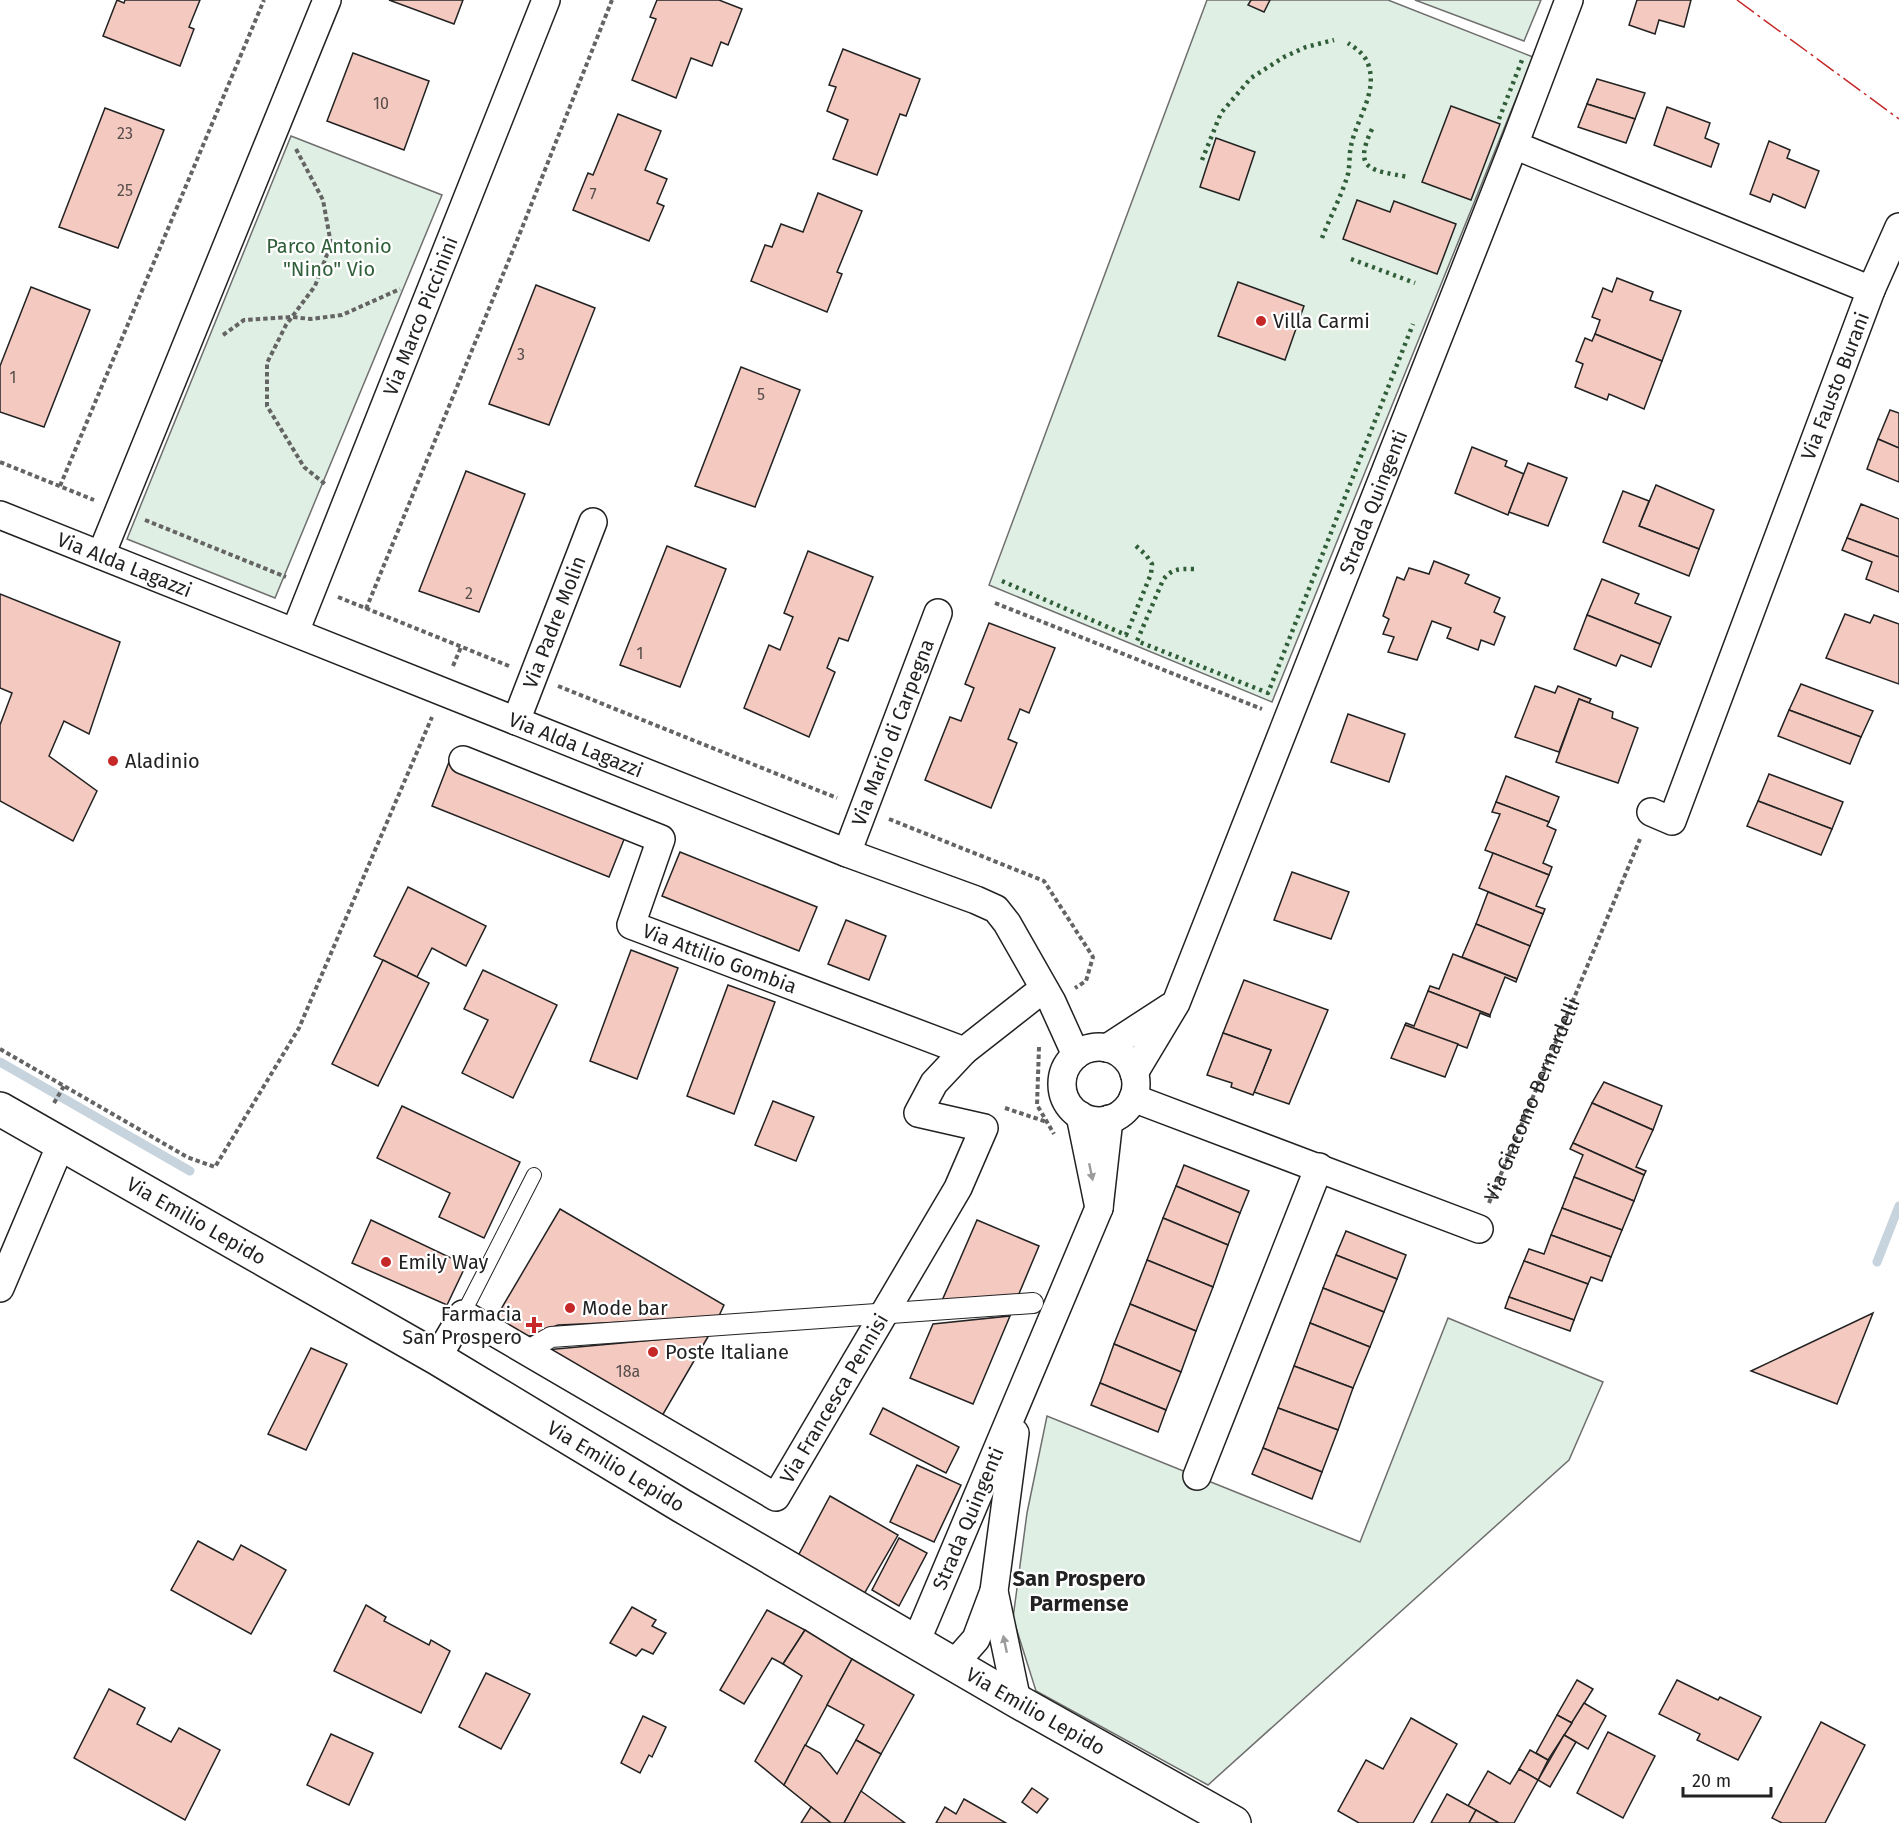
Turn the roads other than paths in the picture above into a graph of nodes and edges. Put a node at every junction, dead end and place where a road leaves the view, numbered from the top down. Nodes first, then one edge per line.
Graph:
1 (327, 0) edge
2 (546, 0) edge
3 (1569, 0) edge
4 (1514, 145) junction
5 (1899, 228) edge
6 (1871, 290) junction
7 (0, 515) edge
8 (593, 522) dead end
9 (100, 555) junction
10 (938, 613) dead end
11 (295, 632) junction
12 (516, 721) junction
13 (463, 760) dead end
14 (1651, 812) road end
15 (847, 853) junction
16 (1048, 996) junction
17 (1176, 1003) junction
18 (1107, 1048) junction
19 (964, 1051) junction
20 (1076, 1055) junction
21 (1134, 1086) junction
22 (0, 1109) edge
23 (1080, 1115) junction
24 (1109, 1119) junction
25 (61, 1144) junction
26 (1319, 1167) junction
27 (534, 1175) dead end
28 (1099, 1208) junction
29 (1479, 1229) road end
30 (0, 1288) edge
31 (1033, 1303) dead end
32 (463, 1314) junction
33 (884, 1314) junction
34 (527, 1351) junction
35 (437, 1358) junction
36 (1020, 1396) junction
37 (1197, 1476) dead end
38 (994, 1591) junction
39 (916, 1642) junction
40 (954, 1664) junction
41 (1017, 1701) junction
42 (1233, 1823) edge

1 - 9 street
2 - 11 street, Via Marco Piccinini
3 - 4 street, Strada Quingenti
4 - 6 street, Via Fausto Burani
4 - 17 street, Strada Quingenti
5 - 6 street
6 - 14 street, Via Fausto Burani
7 - 9 street, Via Alda Lagazzi
8 - 12 street, Via Padre Molin
9 - 11 street, Via Alda Lagazzi
10 - 15 street, Via Mario di Carpegna
11 - 12 street, Via Alda Lagazzi
12 - 15 street, Via Alda Lagazzi
13 - 19 street, Via Attilio Gombia
15 - 16 street, Via Alda Lagazzi
16 - 19 street
16 - 20 street, Via Alda Lagazzi
17 - 18 street
17 - 21 street, Strada Quingenti
18 - 20 street
18 - 21 street
19 - 33 street, Via Francesca Pennisi
20 - 23 street
21 - 24 street
21 - 26 street
22 - 25 main road, Via Emilio Lepido
23 - 24 street
23 -> 28 street
24 - 28 street, Strada Quingenti
25 - 30 street
25 - 35 main road, Via Emilio Lepido
26 - 29 street
26 - 37 street
27 - 32 lane
28 - 36 street, Strada Quingenti
31 - 33 street
32 - 34 street, Via Francesca Pennisi
32 - 35 street
33 - 34 street
33 - 34 street, Via Francesca Pennisi
35 - 39 main road, Via Emilio Lepido
36 - 38 street, Strada Quingenti
36 - 39 street, Strada Quingenti
38 - 40 street, Strada Quingenti
41 -> 38 street, Strada Quingenti
39 - 40 main road, Via Emilio Lepido
40 - 41 main road, Via Emilio Lepido
41 - 42 main road, Via Emilio Lepido

